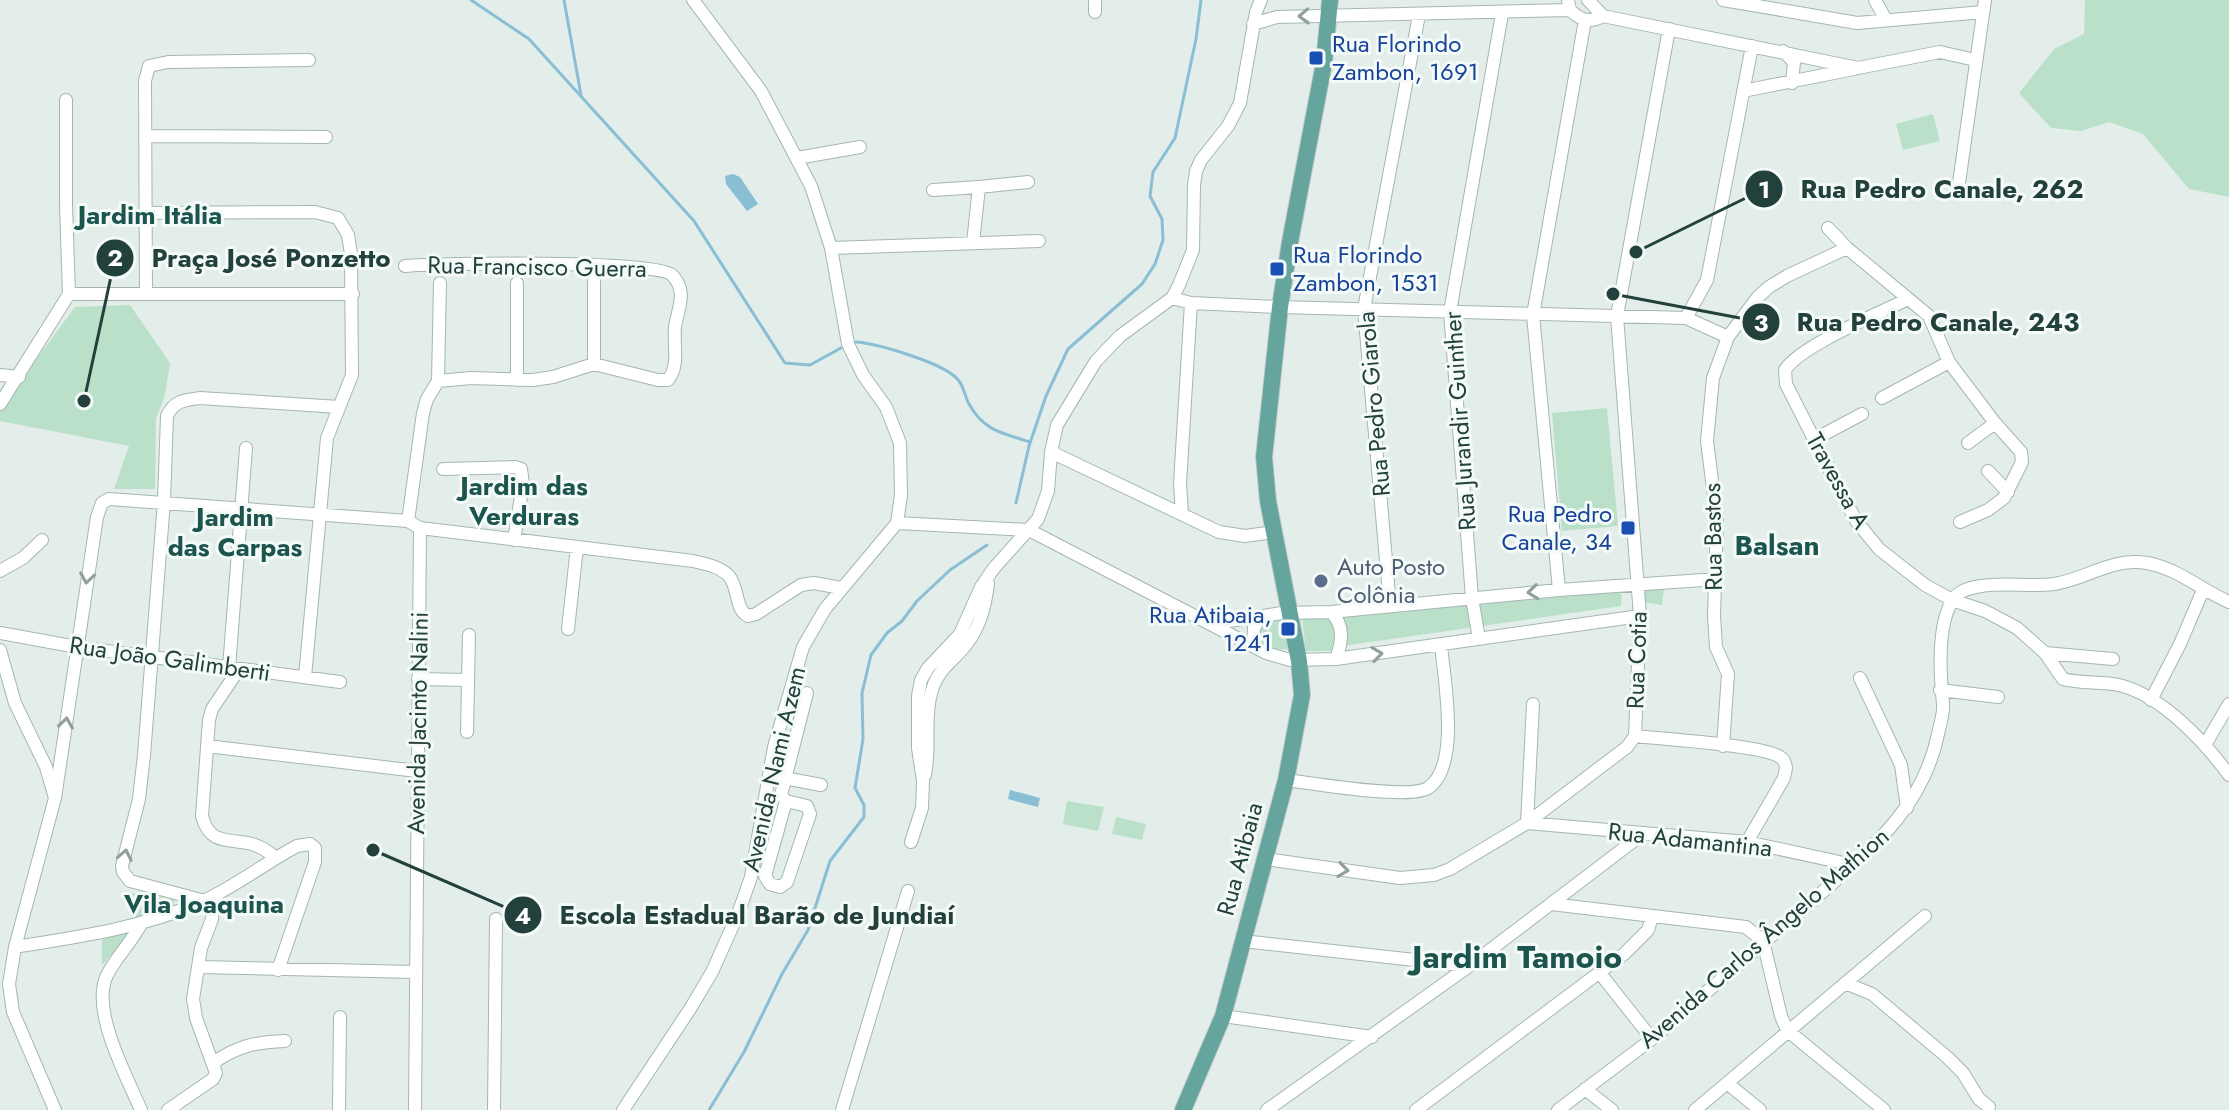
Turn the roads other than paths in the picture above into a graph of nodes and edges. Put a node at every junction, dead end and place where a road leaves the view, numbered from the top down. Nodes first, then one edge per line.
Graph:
1 (693, 0) edge
2 (1260, 0) edge
3 (1588, 0) edge
4 (1723, 0) edge
5 (1875, 0) edge
6 (1754, 3) edge
7 (1569, 5) edge
8 (1984, 6) edge
9 (1330, 8) edge
10 (1502, 14) junction
11 (1419, 15) junction
12 (1603, 16) junction
13 (1277, 17) junction
14 (1585, 20) junction
15 (1886, 20) junction
16 (1253, 24) junction
17 (1669, 29) junction
18 (1752, 46) junction
19 (1783, 51) junction
20 (309, 60) dead end
21 (1975, 60) junction
22 (1858, 68) junction
23 (1792, 83) junction
24 (1743, 91) junction
25 (66, 100) dead end
26 (146, 136) junction
27 (326, 137) dead end
28 (860, 147) dead end
29 (797, 158) junction
30 (1028, 182) dead end
31 (1959, 183) dead end
32 (979, 187) junction
33 (933, 190) dead end
34 (145, 213) junction
35 (1828, 228) dead end
36 (1039, 241) dead end
37 (973, 243) junction
38 (831, 248) junction
39 (1847, 248) junction
40 (405, 266) dead end
41 (594, 281) dead end
42 (440, 283) dead end
43 (517, 283) dead end
44 (69, 294) junction
45 (146, 294) junction
46 (353, 294) junction
47 (1172, 298) junction
48 (1908, 299) junction
49 (1191, 303) junction
50 (1280, 307) junction
51 (1364, 309) junction
52 (1450, 312) junction
53 (1533, 315) junction
54 (1617, 316) junction
55 (1686, 318) junction
56 (1728, 337) junction
57 (1949, 362) junction
58 (594, 364) junction
59 (0, 375) edge
60 (19, 377) junction
61 (517, 380) junction
62 (438, 381) junction
63 (1882, 398) dead end
64 (0, 404) edge
65 (339, 407) junction
66 (1862, 414) dead end
67 (1995, 423) junction
68 (1815, 439) junction
69 (1968, 443) dead end
70 (246, 448) dead end
71 (1051, 452) junction
72 (443, 469) dead end
73 (1988, 471) dead end
74 (2008, 492) junction
75 (164, 501) junction
76 (242, 507) junction
77 (322, 513) junction
78 (1182, 514) junction
79 (408, 521) junction
80 (1960, 522) dead end
81 (897, 523) junction
82 (420, 528) junction
83 (1029, 530) junction
84 (1274, 532) junction
85 (42, 540) dead end
86 (514, 540) junction
87 (577, 547) junction
88 (0, 571) edge
89 (1717, 579) junction
90 (1638, 583) junction
91 (841, 588) junction
92 (1559, 590) junction
93 (2203, 590) junction
94 (1472, 598) junction
95 (1952, 600) junction
96 (2228, 603) edge
97 (1390, 606) junction
98 (1290, 612) junction
99 (1331, 612) junction
100 (1640, 616) junction
101 (1260, 618) junction
102 (1202, 620) junction
103 (568, 629) dead end
104 (0, 633) edge
105 (469, 635) dead end
106 (1479, 639) junction
107 (1441, 645) junction
108 (1253, 646) junction
109 (77, 647) junction
110 (0, 650) edge
111 (2045, 653) junction
112 (151, 657) junction
113 (1336, 659) junction
114 (2113, 659) dead end
115 (1299, 661) junction
116 (234, 669) junction
117 (305, 677) junction
118 (1860, 678) dead end
119 (418, 679) junction
120 (468, 680) junction
121 (340, 682) dead end
122 (1940, 690) junction
123 (807, 693) dead end
124 (1998, 697) dead end
125 (2151, 700) junction
126 (1533, 704) dead end
127 (2229, 704) edge
128 (467, 732) dead end
129 (1635, 736) junction
130 (2205, 745) junction
131 (207, 746) junction
132 (1723, 746) junction
133 (417, 771) junction
134 (768, 775) junction
135 (2229, 775) edge
136 (786, 778) junction
137 (1286, 780) junction
138 (821, 785) dead end
139 (55, 798) junction
140 (786, 801) junction
141 (1907, 808) junction
142 (1546, 810) junction
143 (1527, 823) junction
144 (1563, 826) junction
145 (1644, 833) junction
146 (911, 842) dead end
147 (1747, 842) junction
148 (276, 858) junction
149 (1266, 859) junction
150 (1853, 865) junction
151 (908, 891) dead end
152 (205, 901) junction
153 (1551, 904) junction
154 (1925, 916) dead end
155 (1652, 917) junction
156 (496, 919) dead end
157 (141, 924) junction
158 (1243, 941) junction
159 (1763, 941) junction
160 (15, 947) junction
161 (1469, 966) junction
162 (198, 967) junction
163 (278, 970) junction
164 (415, 972) junction
165 (1599, 972) junction
166 (1845, 983) junction
167 (1223, 1016) junction
168 (340, 1017) dead end
169 (1787, 1030) junction
170 (1372, 1037) junction
171 (1652, 1039) junction
172 (285, 1041) dead end
173 (214, 1070) junction
174 (1727, 1083) junction
175 (1585, 1089) junction
176 (1989, 1107) dead end
177 (55, 1110) edge
178 (141, 1110) edge
179 (168, 1110) edge
180 (339, 1110) edge
181 (415, 1110) edge
182 (494, 1110) edge
183 (623, 1110) edge
184 (842, 1110) edge
185 (1183, 1110) edge
186 (1267, 1110) edge
187 (1416, 1110) edge
188 (1558, 1110) edge
189 (1612, 1110) edge
190 (1695, 1110) edge
191 (1760, 1110) edge
192 (1884, 1110) edge

1 - 29 street
2 - 13 street
2 - 16 street
3 - 12 street
4 - 6 street
5 - 15 street
6 - 15 street
7 - 10 street
7 - 14 street
8 - 15 street
8 - 21 street
9 - 11 street
9 -> 13 street
9 - 50 main road, Rua Atibaia
10 - 11 street
10 - 52 street, Rua Jurandir Guinther
11 - 51 street, Rua Pedro Giarola
12 - 14 street
12 - 17 street
13 - 16 street
14 - 53 street
16 - 47 street
17 - 18 street
17 - 54 street, Rua Cotia
18 - 19 street
18 - 24 street
19 - 22 street
19 - 23 street
20 - 26 street
21 - 22 street
21 - 31 street
22 - 23 street
23 - 24 street
24 - 55 street
25 - 44 street
26 - 27 street
26 - 34 street
28 - 29 street
29 - 38 street
30 - 32 street
32 - 33 street
32 - 37 street
34 - 45 street
34 - 46 street
35 - 39 street
36 - 37 street
37 - 38 street
38 - 81 street
39 - 48 street
39 - 56 street, Rua Bastos
40 - 58 street, Rua Francisco Guerra
41 - 58 street
42 - 62 street
43 - 61 street
44 - 45 street
44 - 60 street
45 - 46 street
46 - 65 street
47 - 49 street
47 - 71 street
48 - 57 street
48 - 68 street, Travessa A
49 - 50 street
49 - 78 street
50 - 51 street
50 - 84 main road, Rua Atibaia
51 - 52 street
51 - 97 street, Rua Pedro Giarola
52 - 53 street
52 - 94 street, Rua Jurandir Guinther
53 - 54 street
53 - 92 street
54 - 55 street
54 - 90 street, Rua Cotia
55 - 56 street
56 - 89 street, Rua Bastos
57 - 63 street
57 - 67 street
58 - 61 street
59 - 60 street
60 - 64 street
61 - 62 street
62 - 79 street
65 - 75 street
65 - 77 street
66 - 68 street
67 - 69 street
67 - 74 street
68 - 95 street, Travessa A
70 - 76 street
71 - 78 street
71 - 83 street
72 - 86 street
73 - 74 street
74 - 80 street
75 - 76 street
75 -> 109 street
75 - 112 street
76 - 77 street
76 - 116 street
77 - 79 street
77 - 117 street
78 - 84 street
79 - 82 street
81 - 83 street
81 - 91 street, Avenida Nami Azem
82 - 86 street
82 - 119 street, Avenida Jacinto Nalini
83 - 102 street
83 - 146 street
84 - 98 main road, Rua Atibaia
85 - 88 street
86 - 87 street
87 - 91 street
87 - 103 street
89 - 90 street
89 - 132 street, Rua Bastos
90 - 92 street
90 - 100 street, Rua Cotia
91 - 134 street, Avenida Nami Azem
92 -> 94 street
93 - 95 street
93 - 96 street
93 - 125 street
94 - 97 street
94 - 106 street, Rua Jurandir Guinther
95 - 111 street, Travessa A
95 - 122 street, Avenida Carlos Ângelo Mathion
97 - 99 street
98 - 99 street
98 - 101 street
98 - 115 main road, Rua Atibaia
99 - 113 street
100 - 106 street
100 - 129 street, Rua Cotia
101 - 102 street
101 - 108 street
102 - 108 street
104 - 109 street, Rua João Galimberti
105 - 120 street
106 - 107 street
113 -> 107 street
107 - 137 street
108 - 115 street
109 - 112 street, Rua João Galimberti
139 -> 109 street
110 - 139 street
111 - 114 street
111 - 125 street, Travessa A
112 - 116 street, Rua João Galimberti
152 -> 112 street
113 - 115 street
115 - 137 main road, Rua Atibaia
116 - 117 street, Rua João Galimberti
116 - 131 street
117 - 121 street, Rua João Galimberti
118 - 141 street
119 - 120 street
119 - 133 street, Avenida Jacinto Nalini
120 - 128 street
122 - 124 street
122 - 141 street, Avenida Carlos Ângelo Mathion
123 - 136 street
125 - 130 street, Travessa A
126 - 143 street
127 - 130 street
129 - 132 street
129 - 142 street
130 - 135 street, Travessa A
131 - 133 street
131 - 148 street
132 - 147 street
133 - 164 street, Avenida Jacinto Nalini
134 - 136 street
134 - 183 street, Avenida Nami Azem
136 - 138 street
136 - 140 street
137 - 149 main road, Rua Atibaia
139 - 160 street
140 - 140 street
141 - 150 street, Avenida Carlos Ângelo Mathion
142 - 143 street
142 - 144 street
143 - 144 street, Rua Adamantina
149 -> 143 street
144 - 145 street, Rua Adamantina
145 - 147 street, Rua Adamantina
145 - 153 street
147 - 150 street, Rua Adamantina
148 - 152 street
148 - 163 street
149 - 158 main road, Rua Atibaia
150 - 159 street, Avenida Carlos Ângelo Mathion
151 - 184 street
152 - 157 street
152 - 162 street
153 - 155 street
153 - 161 street
154 - 166 street
155 - 159 street
155 - 165 street
156 - 182 street
157 - 160 street
157 - 178 street
158 - 161 street
158 - 167 main road, Rua Atibaia
159 - 169 street
159 - 171 street, Avenida Carlos Ângelo Mathion
160 - 177 street
161 - 170 street
162 - 163 street
162 - 173 street
163 - 164 street
164 - 181 street, Avenida Jacinto Nalini
165 - 171 street
165 - 187 street
166 - 169 street
166 - 176 street
167 - 170 street
167 - 185 main road, Rua Atibaia
168 - 180 street
169 - 174 street
169 - 192 street
170 - 186 street
171 - 175 street, Avenida Carlos Ângelo Mathion
172 - 173 street
173 - 179 street
174 - 190 street
174 - 191 street
175 - 188 street, Avenida Carlos Ângelo Mathion
175 - 189 street

